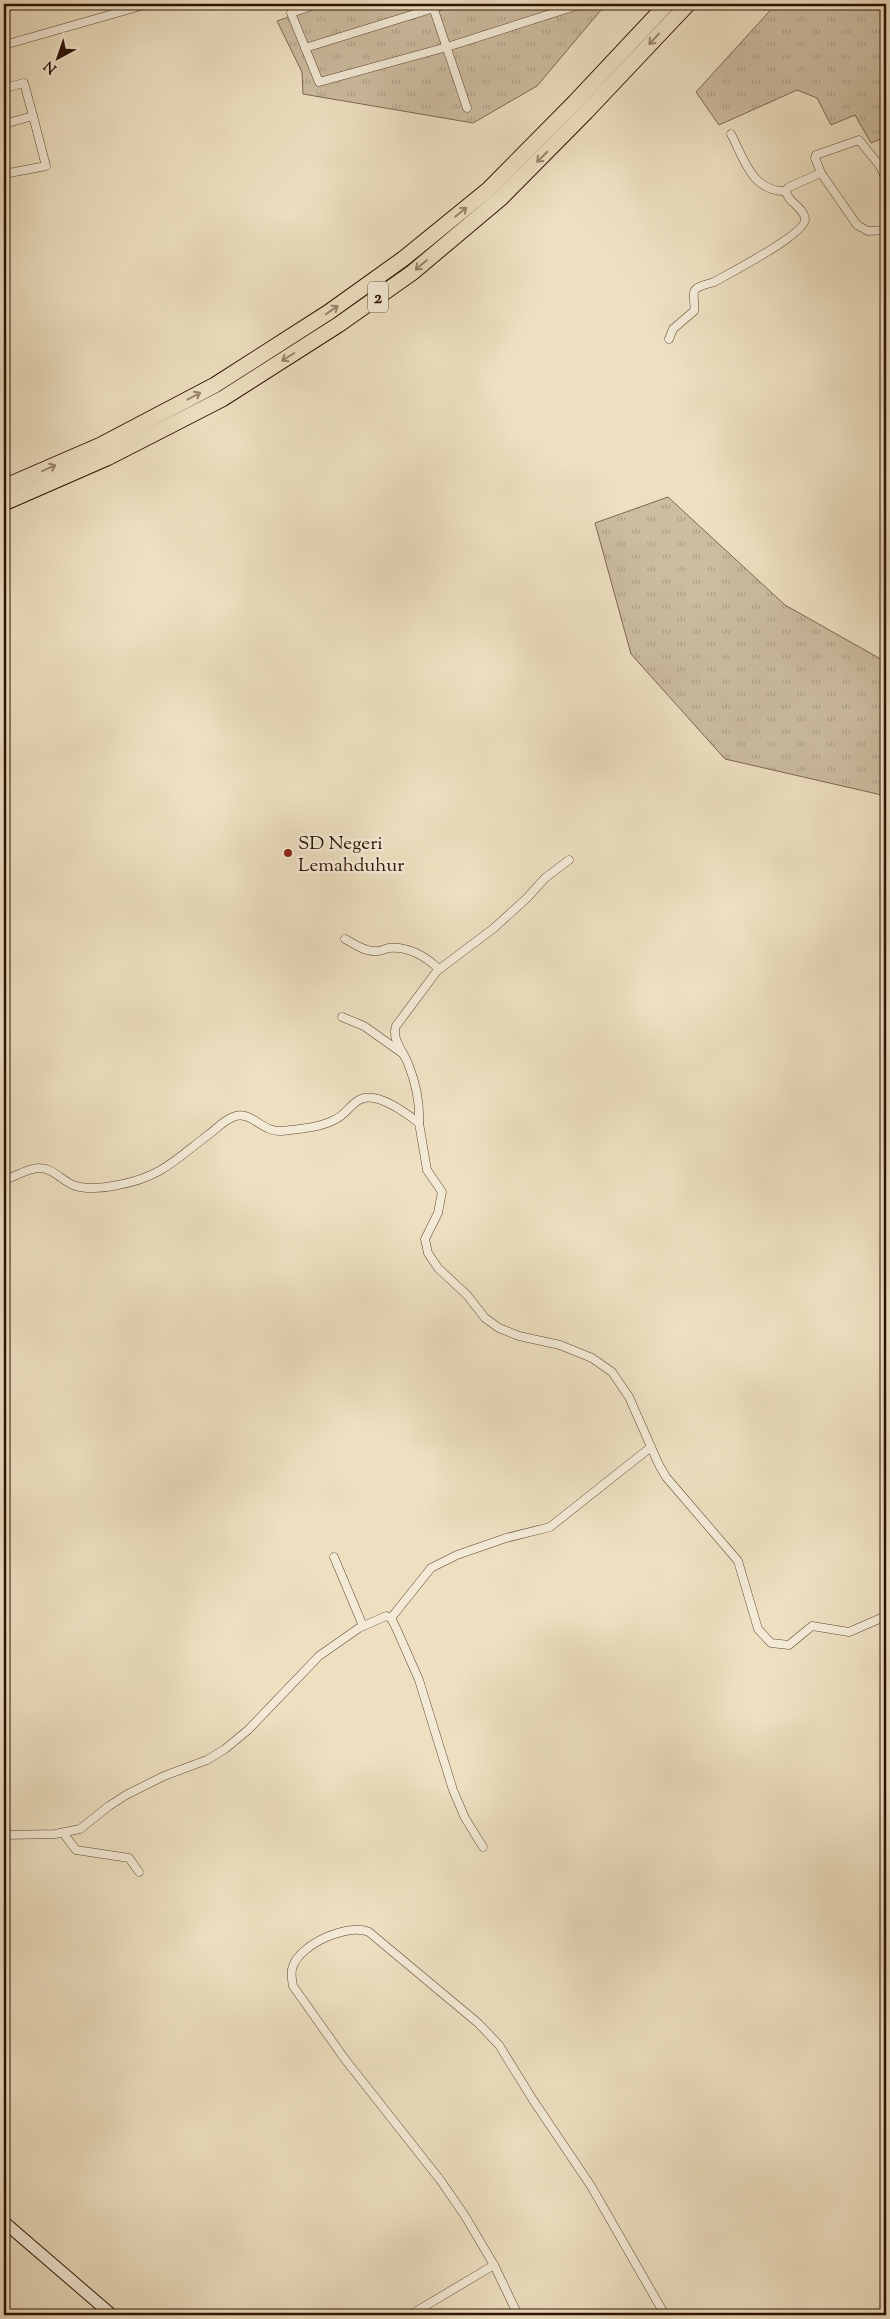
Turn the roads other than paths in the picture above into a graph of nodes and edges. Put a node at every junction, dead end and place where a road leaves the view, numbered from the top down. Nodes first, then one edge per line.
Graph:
1 (148, 4) edge
2 (316, 4) edge
3 (448, 4) edge
4 (582, 4) edge
5 (667, 4) edge
6 (688, 4) edge
7 (433, 6) edge
8 (4, 44) edge
9 (305, 48) junction
10 (447, 48) junction
11 (4, 88) edge
12 (467, 108) dead end
13 (33, 116) junction
14 (4, 124) edge
15 (732, 134) dead end
16 (821, 173) junction
17 (4, 174) edge
18 (886, 179) edge
19 (786, 191) junction
20 (886, 230) edge
21 (669, 339) dead end
22 (4, 487) edge
23 (4, 503) edge
24 (569, 860) dead end
25 (345, 939) dead end
26 (439, 968) junction
27 (342, 1017) dead end
28 (405, 1056) junction
29 (419, 1123) junction
30 (4, 1180) edge
31 (651, 1447) junction
32 (334, 1558) dead end
33 (886, 1616) edge
34 (391, 1618) junction
35 (363, 1626) junction
36 (64, 1834) junction
37 (4, 1835) edge
38 (483, 1847) dead end
39 (139, 1872) dead end
40 (4, 2222) edge
41 (494, 2265) junction
42 (112, 2315) edge
43 (410, 2315) edge
44 (518, 2315) edge
45 (665, 2315) edge

1 - 8 street
2 - 9 street
3 - 7 street
4 - 10 street
22 -> 5 highway, 2
6 -> 23 highway, 2
7 - 9 street
7 - 10 street
9 - 10 street
10 - 12 street
11 - 13 street
13 - 14 street
13 - 17 street
15 - 19 street
16 - 18 street
16 - 19 street
16 - 20 street
19 - 21 street
24 - 26 street
25 - 26 street
26 - 28 street
27 - 28 street
28 - 29 street
29 - 30 street
29 - 31 street
31 - 33 street
31 - 34 street
32 - 35 street
34 - 35 street
34 - 38 street
35 - 36 street
36 - 37 street
36 - 39 street
40 - 42 street
41 - 43 street
41 - 44 street
41 - 45 street

